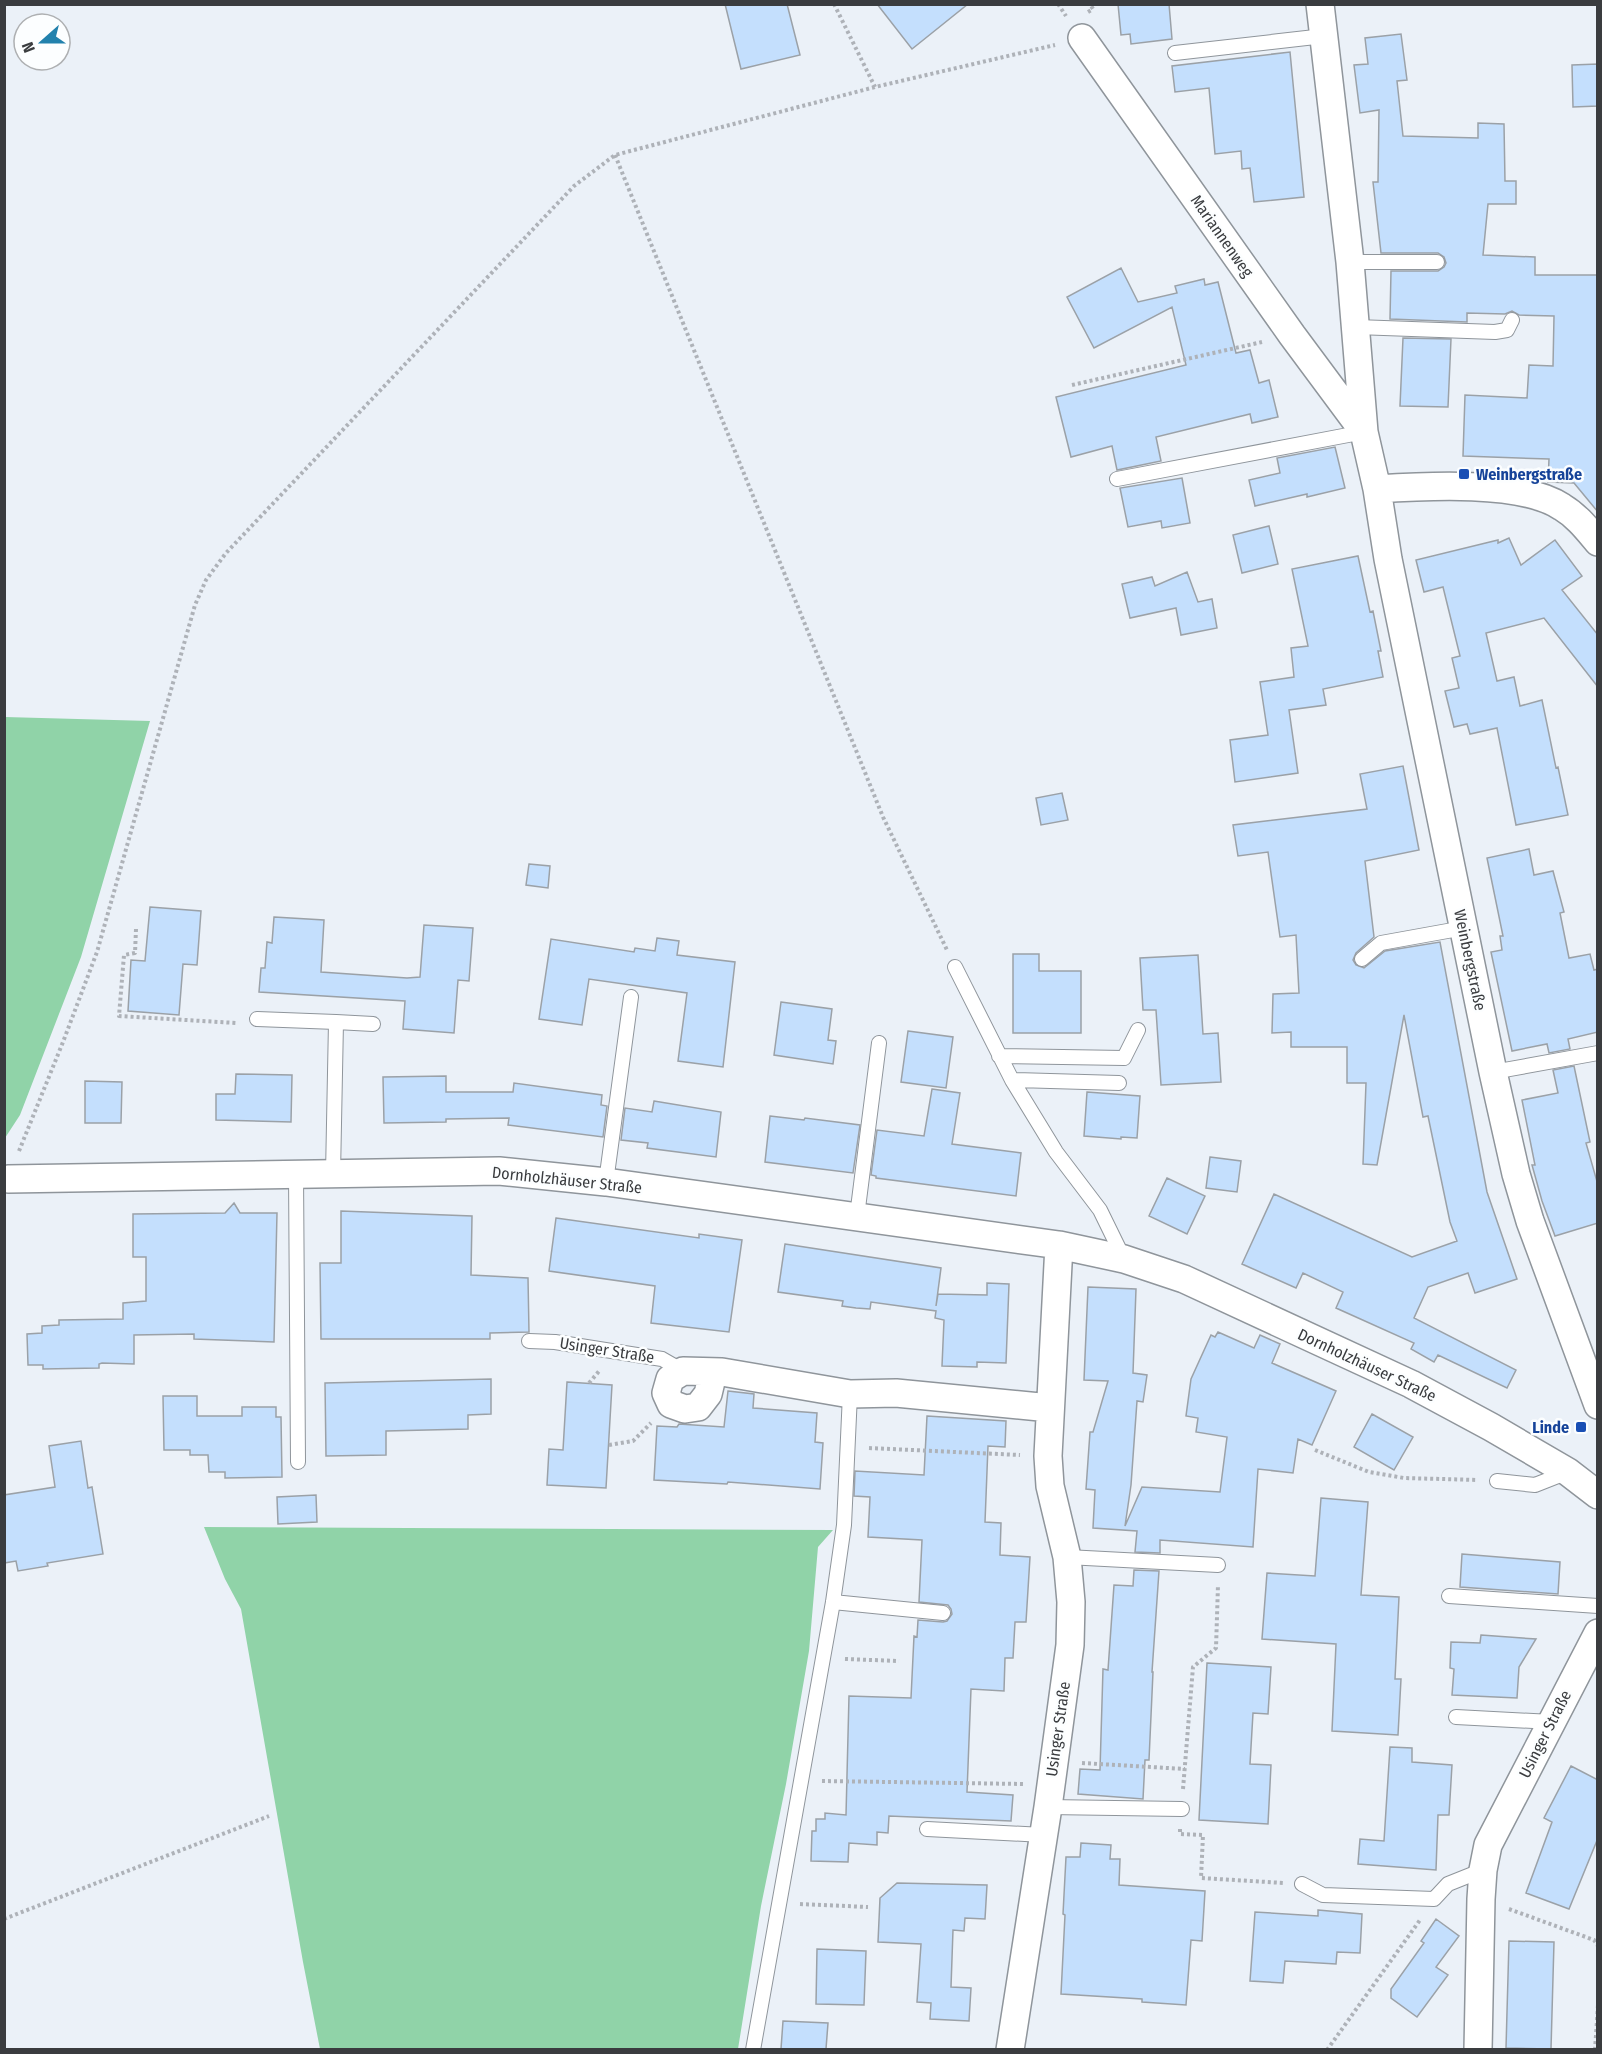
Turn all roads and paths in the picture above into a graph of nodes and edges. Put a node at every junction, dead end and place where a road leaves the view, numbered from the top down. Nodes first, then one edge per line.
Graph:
1 (834, 4) edge
2 (1320, 4) edge
3 (1324, 36) junction
4 (1082, 38) joint
5 (1175, 53) dead end
6 (875, 87) junction
7 (615, 155) junction
8 (1350, 262) junction
9 (1437, 262) dead end
10 (1512, 320) dead end
11 (1356, 327) junction
12 (1292, 335) junction
13 (1072, 386) dead end
14 (1364, 432) junction
15 (1117, 479) dead end
16 (1377, 489) junction
17 (1598, 542) edge
18 (1464, 928) junction
19 (136, 929) dead end
20 (1362, 959) dead end
21 (955, 967) joint
22 (631, 997) dead end
23 (257, 1019) joint
24 (336, 1022) junction
25 (373, 1024) dead end
26 (1138, 1030) dead end
27 (879, 1043) dead end
28 (1598, 1053) edge
29 (999, 1056) junction
30 (1493, 1072) junction
31 (1012, 1080) junction
32 (1119, 1083) dead end
33 (296, 1173) junction
34 (333, 1174) junction
35 (6, 1179) edge
36 (606, 1182) junction
37 (857, 1216) junction
38 (1059, 1245) junction
39 (1124, 1259) junction
40 (529, 1341) dead end
41 (683, 1371) junction
42 (713, 1373) junction
43 (850, 1394) junction
44 (671, 1404) junction
45 (1598, 1405) edge
46 (1050, 1408) junction
47 (609, 1445) dead end
48 (848, 1446) junction
49 (1315, 1450) dead end
50 (1048, 1456) junction
51 (298, 1462) dead end
52 (1568, 1472) junction
53 (1497, 1481) joint
54 (1598, 1495) edge
55 (1067, 1557) junction
56 (1218, 1565) joint
57 (1449, 1596) dead end
58 (833, 1602) junction
59 (1598, 1606) edge
60 (943, 1613) dead end
61 (1598, 1632) edge
62 (823, 1658) junction
63 (899, 1661) dead end
64 (1456, 1718) dead end
65 (1552, 1722) junction
66 (1185, 1769) junction
67 (800, 1781) junction
68 (1051, 1784) junction
69 (1182, 1809) junction
70 (269, 1816) dead end
71 (927, 1829) dead end
72 (1043, 1835) junction
73 (1483, 1870) junction
74 (1302, 1884) joint
75 (1434, 1899) junction
76 (1481, 1899) junction
77 (778, 1903) junction
78 (868, 1907) dead end
79 (4, 1919) edge
80 (1598, 1947) edge
81 (1598, 2005) edge
82 (753, 2049) edge
83 (1010, 2049) edge
84 (1327, 2049) edge
85 (1478, 2049) edge
86 (1595, 2049) edge

1 - 6 path
2 - 3 street, Weinbergstraße
3 - 5 lane
3 - 8 street, Weinbergstraße
4 - 6 path
4 - 12 street, Mariannenweg
6 - 7 path
7 - 21 path
7 - 35 path
8 - 9 lane
8 - 11 street, Weinbergstraße
10 - 11 lane
11 - 14 street, Weinbergstraße
12 - 13 path
12 - 14 street, Mariannenweg
14 - 15 lane
14 - 16 street, Weinbergstraße
16 - 17 street
16 - 18 street, Weinbergstraße
18 - 20 lane
18 - 30 street, Weinbergstraße
19 - 23 path
21 - 29 lane
22 - 36 lane
23 - 24 lane
24 - 25 lane
24 - 34 lane
26 - 29 lane
27 - 37 lane
28 - 30 lane
29 - 31 lane
30 - 45 street, Weinbergstraße
31 - 32 lane
31 - 39 lane
33 - 34 street, Dornholzhäuser Straße
33 - 35 street, Dornholzhäuser Straße
33 - 51 lane
34 - 36 street, Dornholzhäuser Straße
36 - 37 street, Dornholzhäuser Straße
37 - 38 street, Dornholzhäuser Straße
38 - 39 street, Dornholzhäuser Straße
38 - 46 street, Usinger Straße
39 - 52 street, Dornholzhäuser Straße
40 - 41 lane, Usinger Straße
41 - 42 street, Usinger Straße
41 - 44 street, Usinger Straße
42 - 43 street, Usinger Straße
42 - 44 street
43 - 46 street, Usinger Straße
43 - 48 lane
44 - 47 path
46 - 50 street, Usinger Straße
48 - 50 path
48 - 58 lane
49 - 53 path
50 - 55 street, Usinger Straße
52 - 53 lane
52 - 54 street, Dornholzhäuser Straße
55 - 56 lane
55 - 68 street, Usinger Straße
56 - 66 path
57 - 59 lane
58 - 60 lane
58 - 62 lane
61 - 65 street, Usinger Straße
62 - 63 path
62 - 67 lane
64 - 65 lane
65 - 73 street, Usinger Straße
66 - 68 path
66 - 69 path
67 - 68 path
67 - 77 lane
68 - 69 lane
68 - 72 street, Usinger Straße
69 - 74 path
70 - 79 path
71 - 72 lane
72 - 83 street, Usinger Straße
73 - 75 lane
73 - 76 street, Usinger Straße
74 - 75 lane
75 - 84 path
76 - 80 path
76 - 85 street, Usinger Straße
77 - 78 path
77 - 82 lane
81 - 86 path

